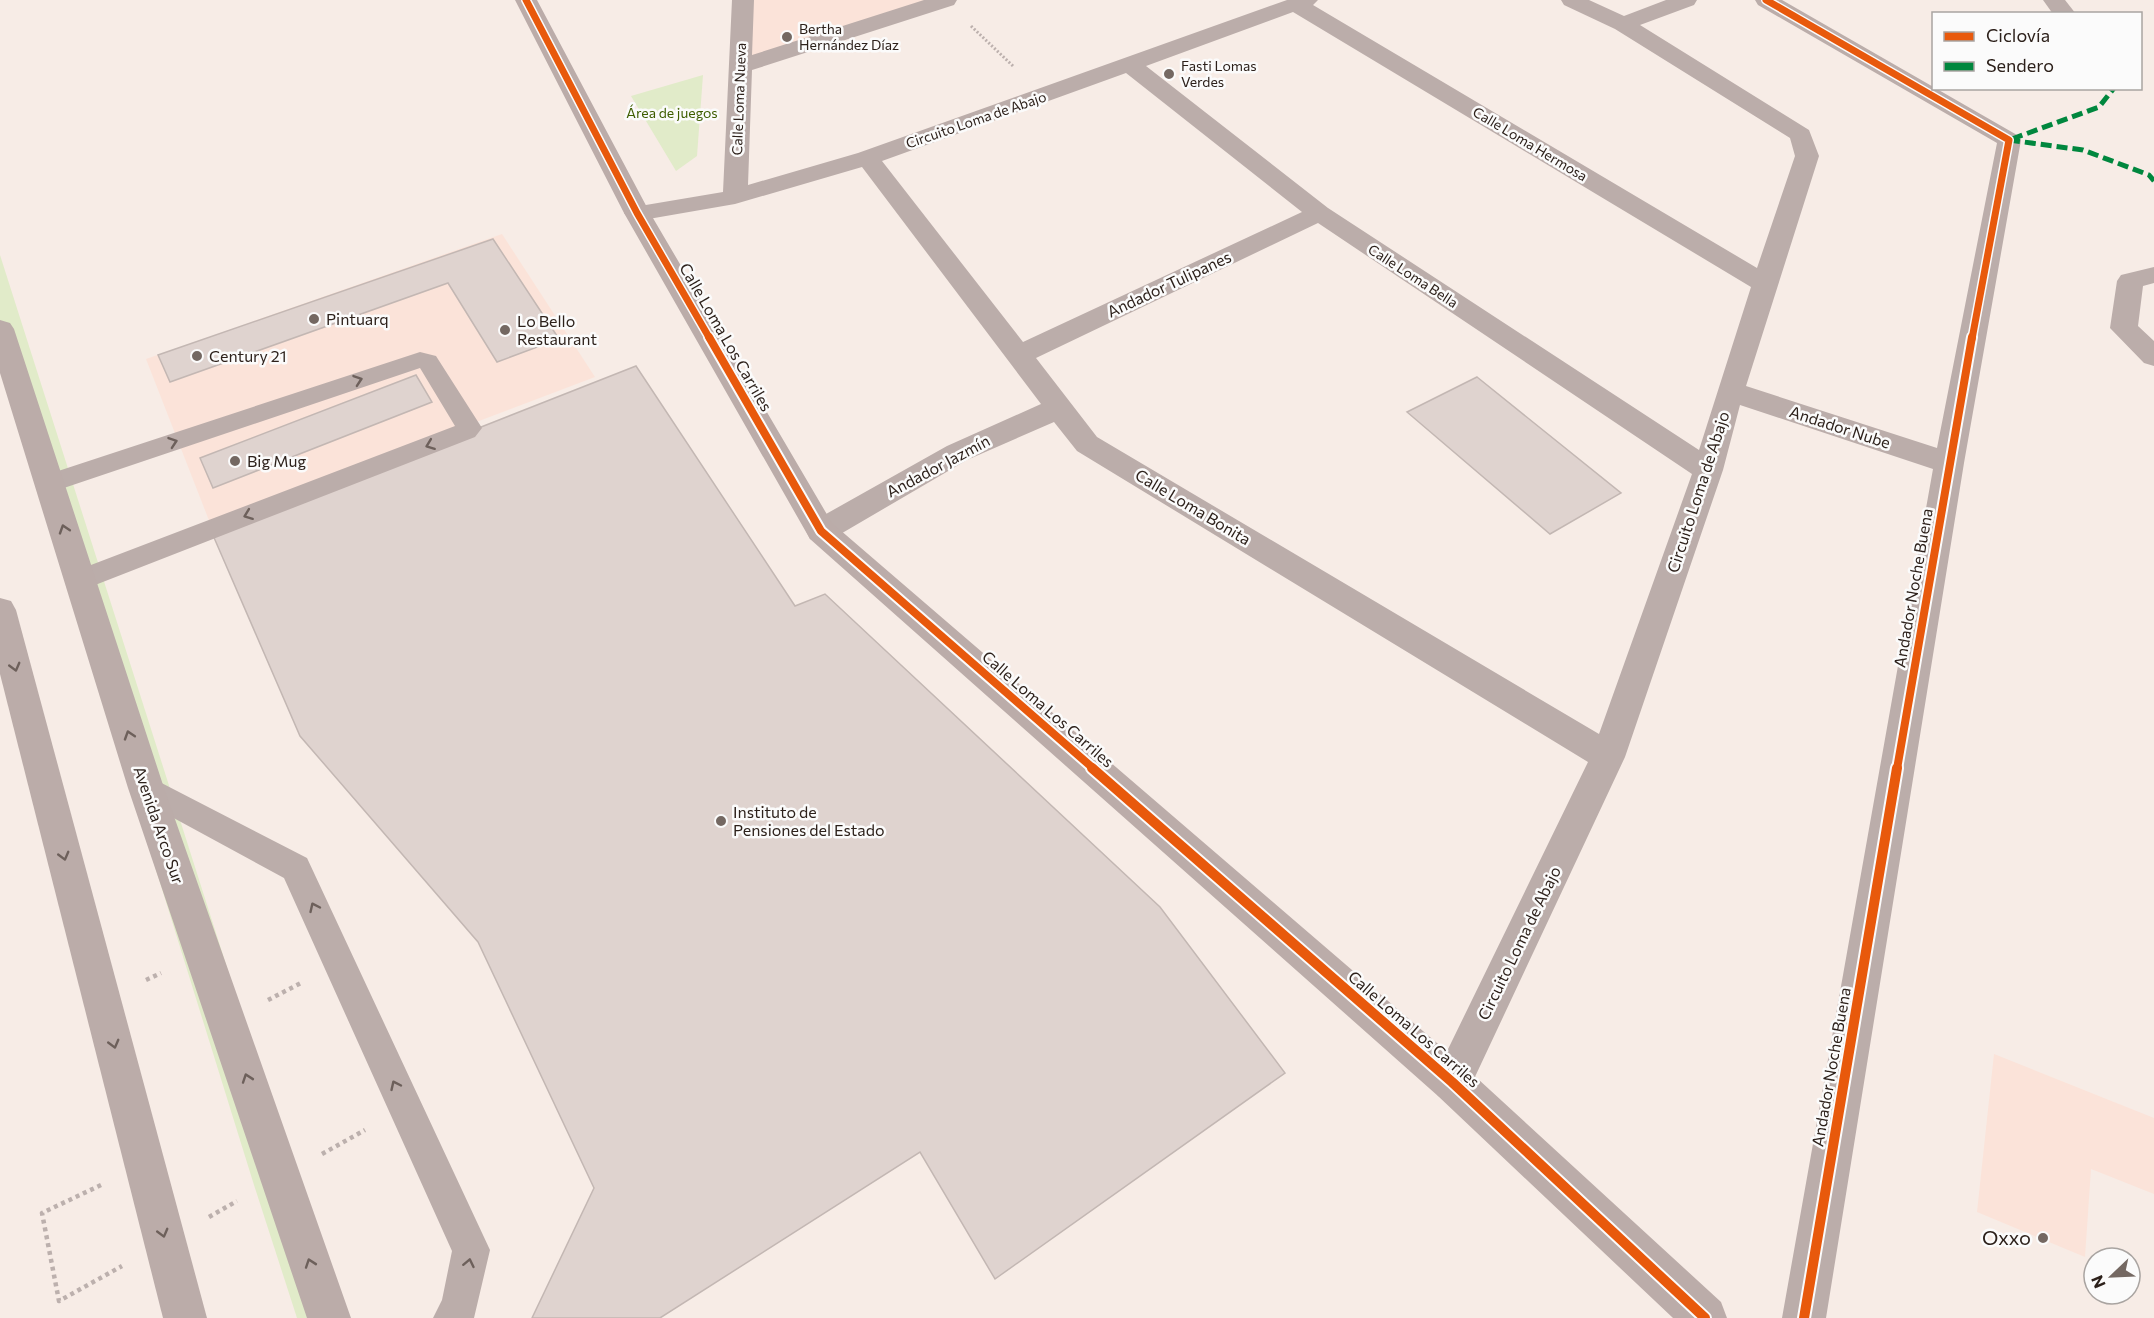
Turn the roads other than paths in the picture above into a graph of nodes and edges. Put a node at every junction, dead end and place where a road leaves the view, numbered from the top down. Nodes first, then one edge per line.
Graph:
1 (526, 0) edge
2 (743, 0) edge
3 (945, 0) edge
4 (1572, 0) edge
5 (1686, 0) edge
6 (1766, 0) edge
7 (2054, 0) edge
8 (1301, 2) edge
9 (2063, 12) edge
10 (1623, 24) junction
11 (1131, 65) junction
12 (741, 66) junction
13 (867, 158) junction
14 (735, 197) junction
15 (637, 213) junction
16 (1319, 213) junction
17 (2142, 278) edge
18 (1765, 284) junction
19 (0, 329) edge
20 (1018, 355) junction
21 (2154, 357) edge
22 (1730, 391) junction
23 (1059, 408) junction
24 (1949, 463) junction
25 (1708, 470) junction
26 (49, 484) junction
27 (820, 531) junction
28 (80, 580) junction
29 (0, 610) edge
30 (1608, 757) junction
31 (146, 788) junction
32 (1452, 1082) junction
33 (185, 1318) edge
34 (329, 1318) edge
35 (452, 1318) edge
36 (1705, 1318) edge
37 (1804, 1318) edge

1 - 15 street, Calle Loma Los Carriles
2 - 12 street, Calle Loma Nueva
3 - 12 street
4 - 10 street, Circuito Loma de Abajo
5 - 10 street
6 - 24 street, Andador Noche Buena
7 - 9 street
8 - 11 street, Circuito Loma de Abajo
8 - 18 street, Calle Loma Hermosa
10 - 18 street, Circuito Loma de Abajo
11 - 13 street, Circuito Loma de Abajo
11 - 16 street, Calle Loma Bella
12 - 14 street, Calle Loma Nueva
13 - 14 street, Circuito Loma de Abajo
13 - 20 street, Calle Loma Bonita
14 - 15 street, Circuito Loma de Abajo
15 - 27 street, Calle Loma Los Carriles
16 - 20 street, Andador Tulipanes
16 - 25 street, Calle Loma Bella
17 - 21 street
18 - 22 street, Circuito Loma de Abajo
19 - 26 street, Avenida Arco Sur
20 - 23 street, Calle Loma Bonita
22 - 24 street, Andador Nube
22 - 25 street, Circuito Loma de Abajo
23 - 27 street, Andador Jazmín
23 - 30 street, Calle Loma Bonita
24 - 37 street, Andador Noche Buena
25 - 30 street, Circuito Loma de Abajo
28 -> 26 street, Avenida Arco Sur
26 -> 28 lane
27 - 32 street, Calle Loma Los Carriles
31 -> 28 street, Avenida Arco Sur
29 -> 33 street
30 - 32 street, Circuito Loma de Abajo
34 -> 31 street, Avenida Arco Sur
35 -> 31 lane
32 - 36 street, Calle Loma Los Carriles

